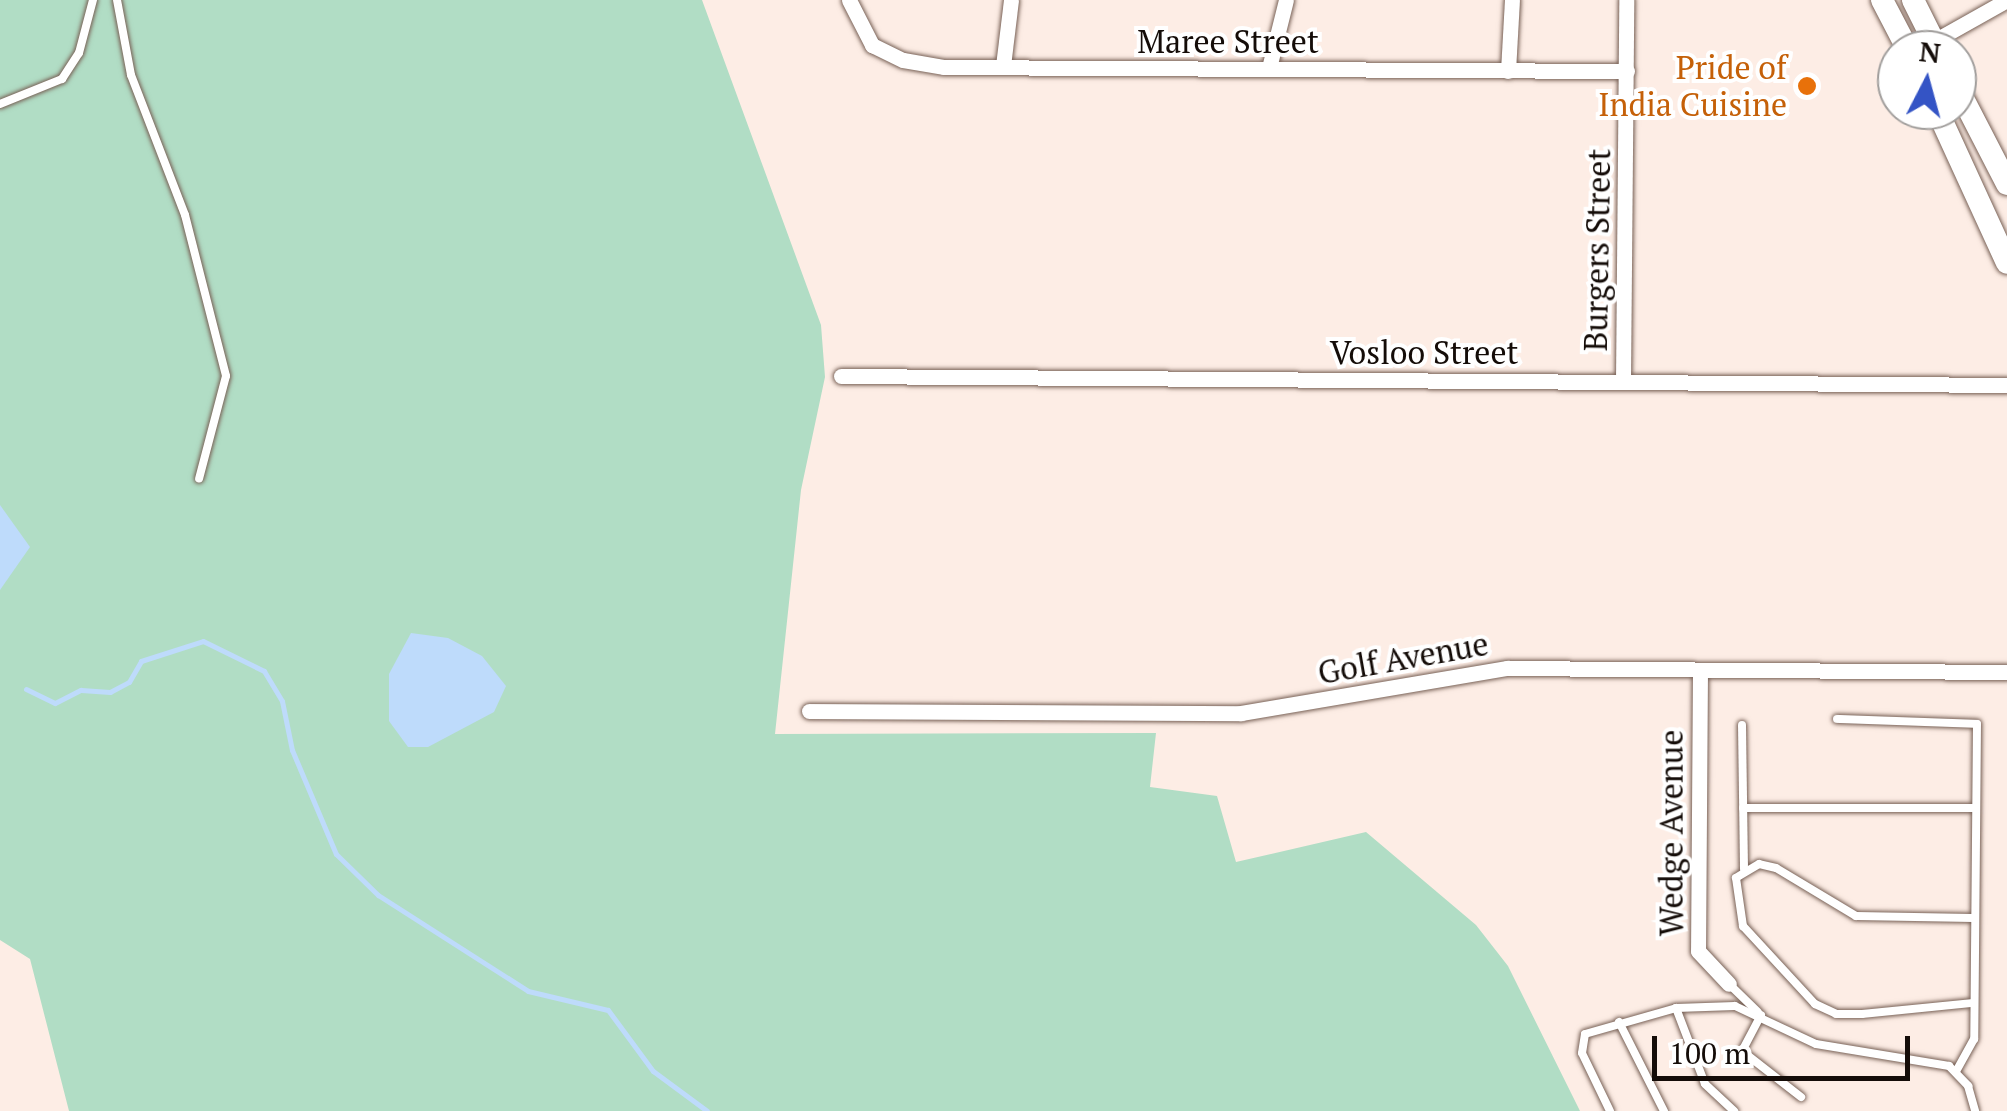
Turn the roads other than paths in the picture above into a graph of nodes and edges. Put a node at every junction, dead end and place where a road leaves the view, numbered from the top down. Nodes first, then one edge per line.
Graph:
1 (93, 0) edge
2 (117, 0) edge
3 (1011, 0) edge
4 (1286, 0) edge
5 (1512, 0) edge
6 (1626, 0) edge
7 (1882, 0) edge
8 (1912, 0) edge
9 (2007, 0) edge
10 (851, 6) edge
11 (1898, 30) edge
12 (1923, 30) edge
13 (1958, 30) edge
14 (1002, 66) junction
15 (1269, 68) junction
16 (1626, 70) junction
17 (1508, 71) junction
18 (0, 104) edge
19 (1977, 126) edge
20 (1945, 130) edge
21 (2007, 184) edge
22 (2007, 263) edge
23 (841, 376) dead end
24 (1623, 382) junction
25 (2007, 385) edge
26 (200, 479) dead end
27 (1700, 670) junction
28 (2007, 672) edge
29 (809, 712) dead end
30 (1838, 719) dead end
31 (1742, 726) dead end
32 (1743, 808) junction
33 (1973, 808) junction
34 (1744, 869) junction
35 (1973, 918) junction
36 (1728, 984) joint
37 (1973, 1003) junction
38 (1676, 1008) junction
39 (1761, 1015) junction
40 (1619, 1022) junction
41 (1956, 1072) junction
42 (1802, 1097) dead end
43 (1610, 1111) edge
44 (1664, 1111) edge
45 (1734, 1111) edge
46 (1975, 1111) edge

1 - 18 lane
2 - 26 lane
3 - 14 street
4 - 15 street
5 - 17 street
6 - 16 street, Burgers Street
7 - 11 main road
8 - 12 main road
9 - 13 street
10 - 14 street, Maree Street
14 - 15 street, Maree Street
15 - 17 street, Maree Street
16 - 17 street, Maree Street
16 - 24 street, Burgers Street
19 - 21 main road
20 - 22 main road
23 - 24 street, Vosloo Street
24 - 25 street, Vosloo Street
27 - 28 street, Golf Avenue
27 - 29 street, Golf Avenue
27 - 36 street, Wedge Avenue
30 - 33 lane
31 - 32 lane
32 - 33 lane
32 - 34 lane
33 - 35 lane
34 - 35 lane
34 - 37 lane
35 - 37 lane
36 - 39 lane
37 - 41 lane
38 - 39 lane
38 - 40 lane
38 - 45 lane
39 - 41 lane
39 - 42 lane
40 - 43 lane
40 - 44 lane
41 - 46 lane

